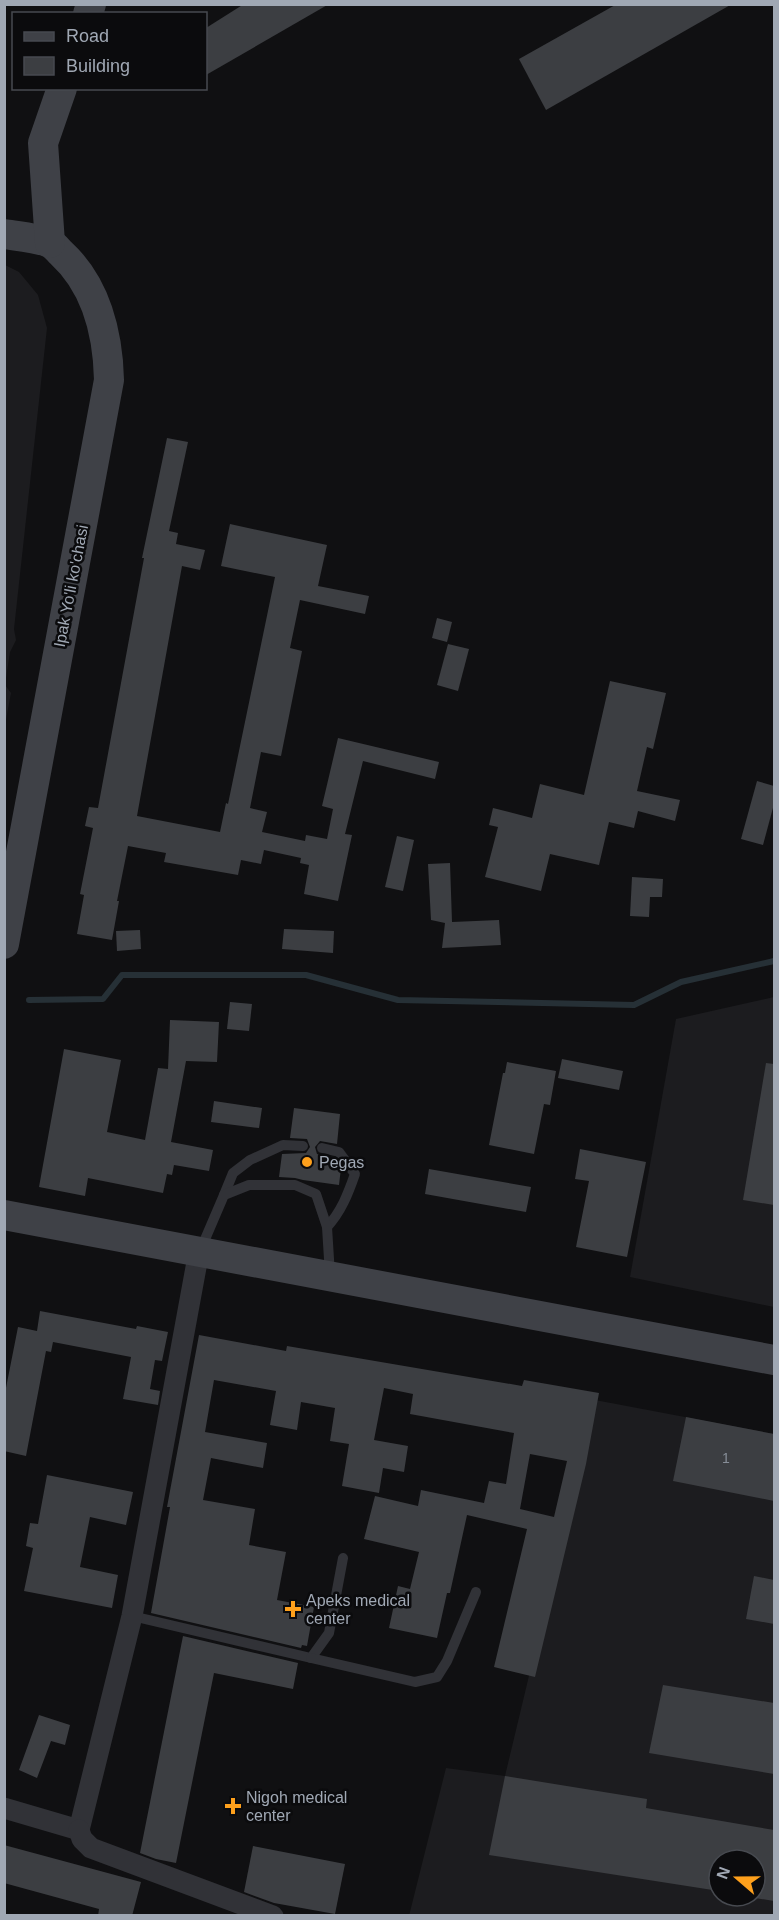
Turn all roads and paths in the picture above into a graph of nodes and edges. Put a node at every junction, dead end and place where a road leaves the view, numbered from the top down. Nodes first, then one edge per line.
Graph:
1 (61, 90) edge
2 (4, 234) edge
3 (50, 243) junction
4 (4, 944) edge
5 (303, 1146) dead end
6 (322, 1148) dead end
7 (225, 1195) junction
8 (4, 1215) edge
9 (327, 1227) junction
10 (200, 1251) junction
11 (330, 1276) junction
12 (774, 1359) edge
13 (344, 1558) dead end
14 (476, 1592) dead end
15 (132, 1616) junction
16 (310, 1658) junction
17 (4, 1808) edge
18 (79, 1830) junction
19 (273, 1916) edge

1 - 3 main road
2 - 3 main road
3 - 4 main road, Ipak Yo'li ko'chasi
5 - 7 lane
6 - 9 lane
7 - 9 lane
7 - 10 lane
8 - 10 main road
9 - 11 lane
10 - 11 main road
10 - 15 street
11 - 12 main road
13 - 16 lane
14 - 16 lane
15 - 16 lane
15 - 18 street
17 - 18 street
18 - 19 street

